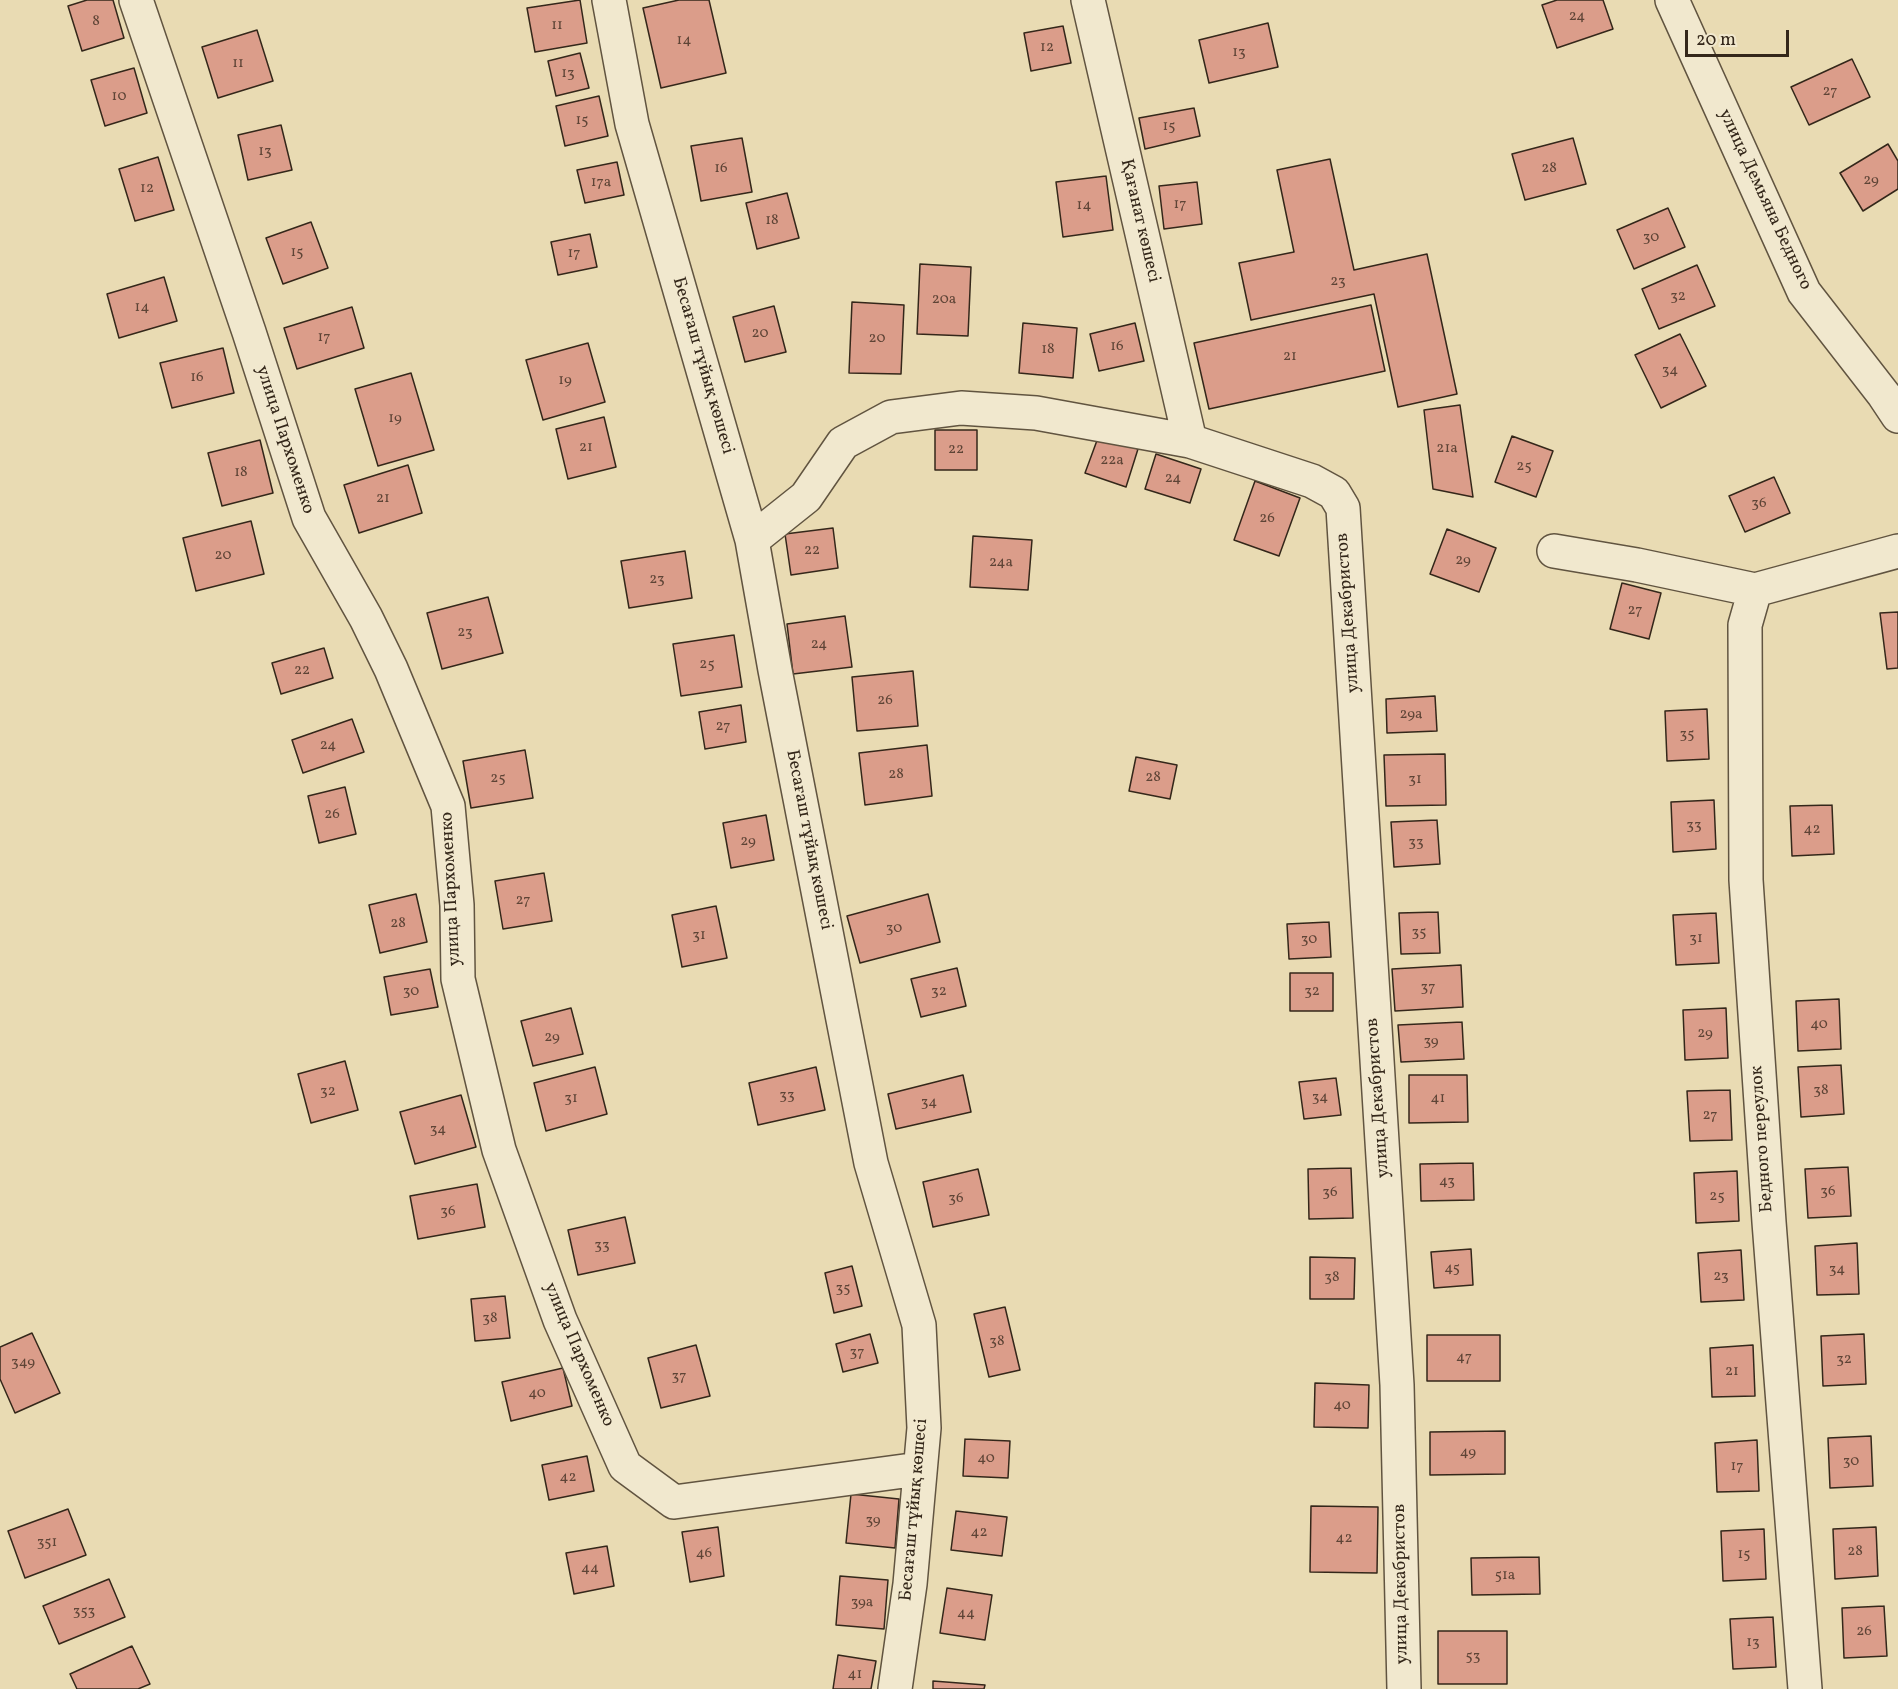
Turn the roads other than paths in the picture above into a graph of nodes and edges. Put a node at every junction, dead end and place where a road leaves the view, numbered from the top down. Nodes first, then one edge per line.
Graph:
1 (136, 0) edge
2 (609, 0) edge
3 (1088, 0) edge
4 (1672, 0) edge
5 (1893, 399) edge
6 (1190, 441) junction
7 (752, 540) junction
8 (1554, 551) dead end
9 (1898, 551) edge
10 (1755, 590) junction
11 (919, 1469) junction
12 (895, 1689) edge
13 (1404, 1689) edge
14 (1805, 1689) edge

1 - 11 street, улица Пархоменко
2 - 7 street, Бесағаш тұйық көшесі
3 - 6 street, Қағанат көшесі
4 - 5 street, улица Демьяна Бедного
6 - 7 street
6 - 13 street, улица Декабристов
7 - 11 street, Бесағаш тұйық көшесі
8 - 10 street
9 - 10 street
10 - 14 street, Бедного переулок
11 - 12 street, Бесағаш тұйық көшесі

